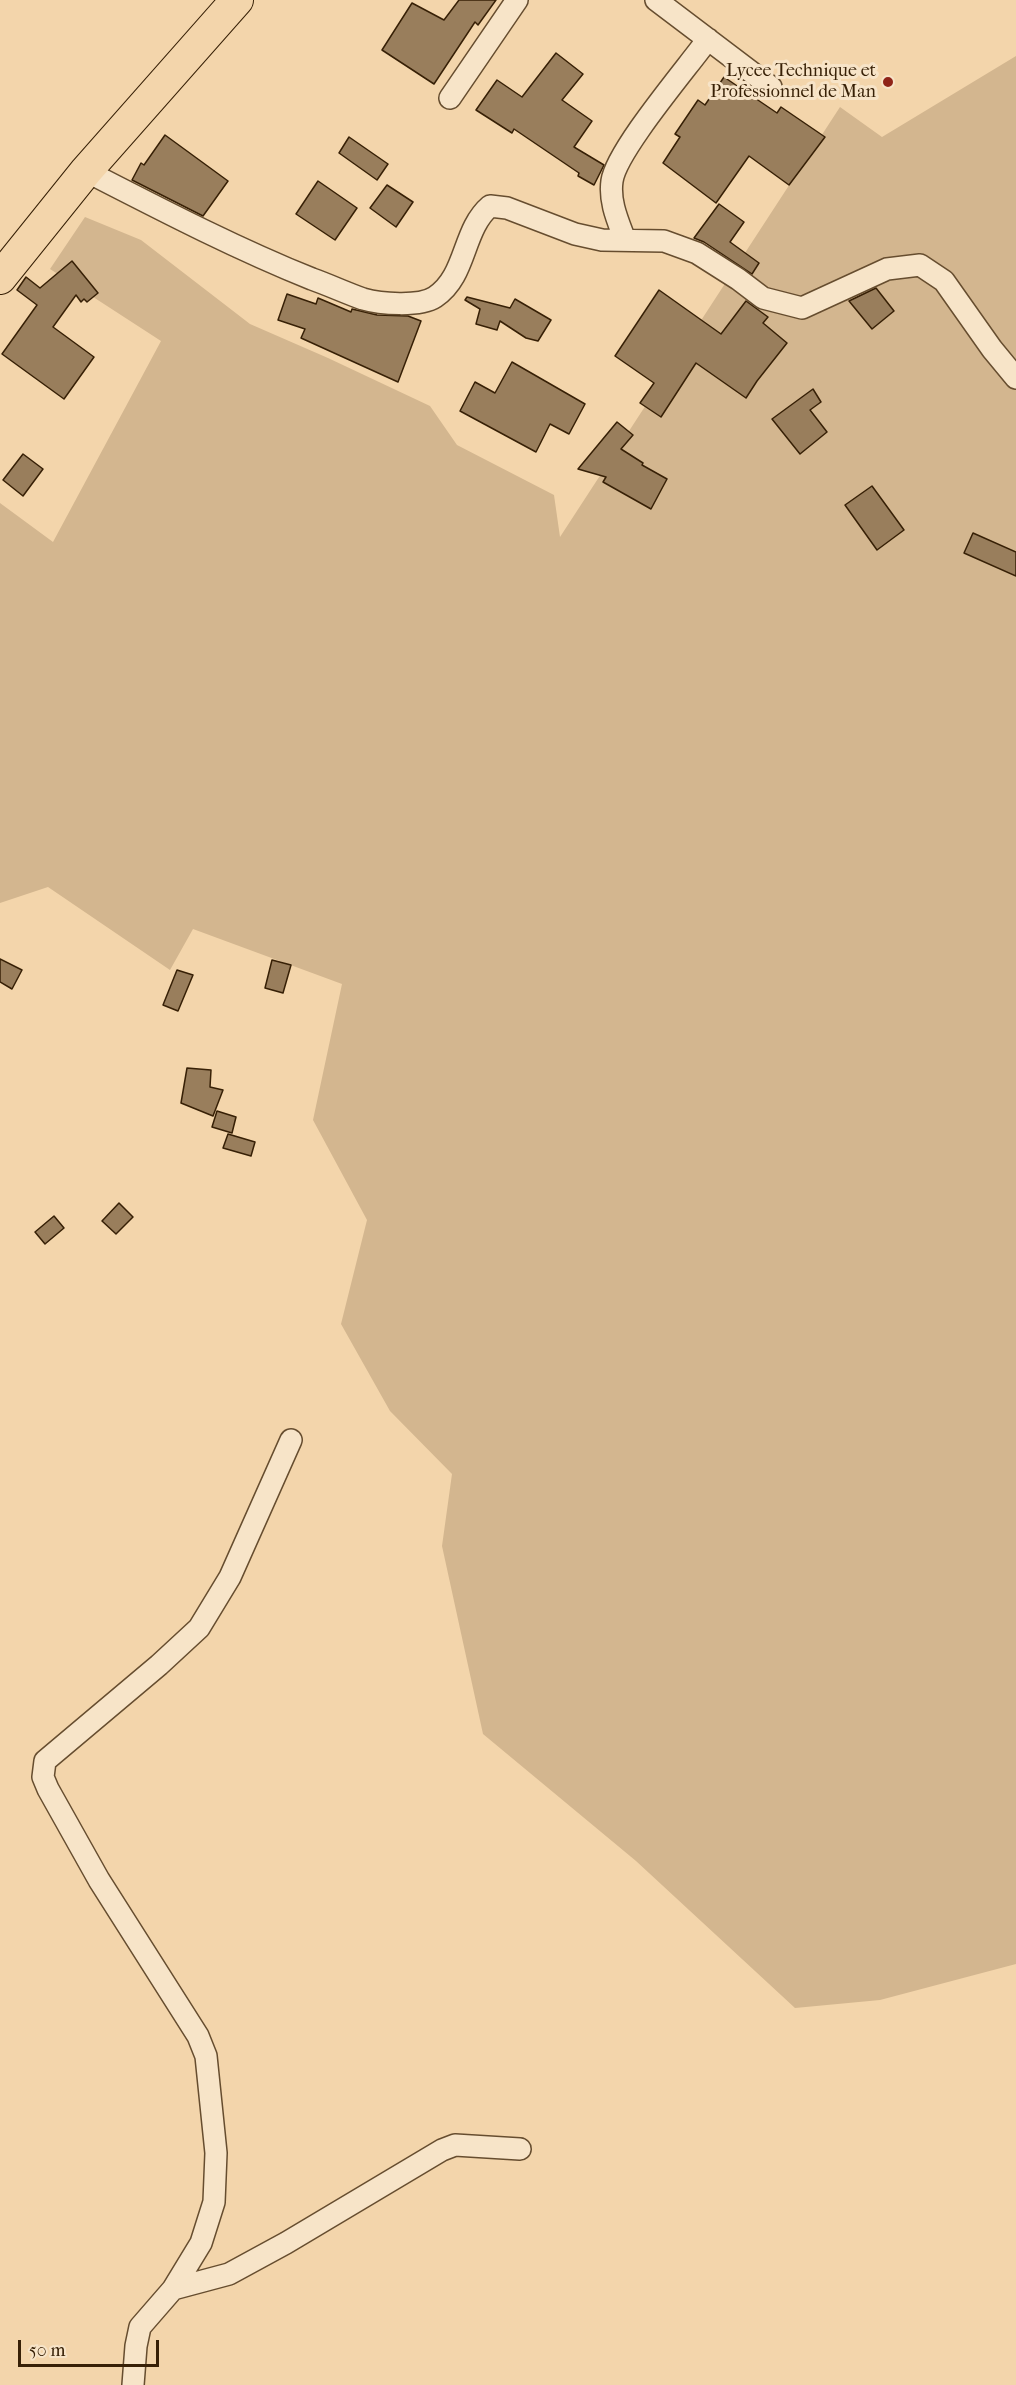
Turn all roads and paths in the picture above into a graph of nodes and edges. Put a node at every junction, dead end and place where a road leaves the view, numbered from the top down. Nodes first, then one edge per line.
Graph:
1 (237, 0) edge
2 (517, 0) edge
3 (656, 0) edge
4 (708, 39) junction
5 (771, 87) dead end
6 (450, 98) dead end
7 (86, 171) junction
8 (625, 240) junction
9 (0, 278) edge
10 (1016, 378) edge
11 (291, 1440) dead end
12 (520, 2149) dead end
13 (173, 2289) junction
14 (133, 2385) edge

1 - 7 main road
2 - 6 street
3 - 4 street
4 - 5 street
4 - 8 street
7 - 8 street
7 - 9 main road
8 - 10 street
11 - 13 street
12 - 13 street
13 - 14 street

